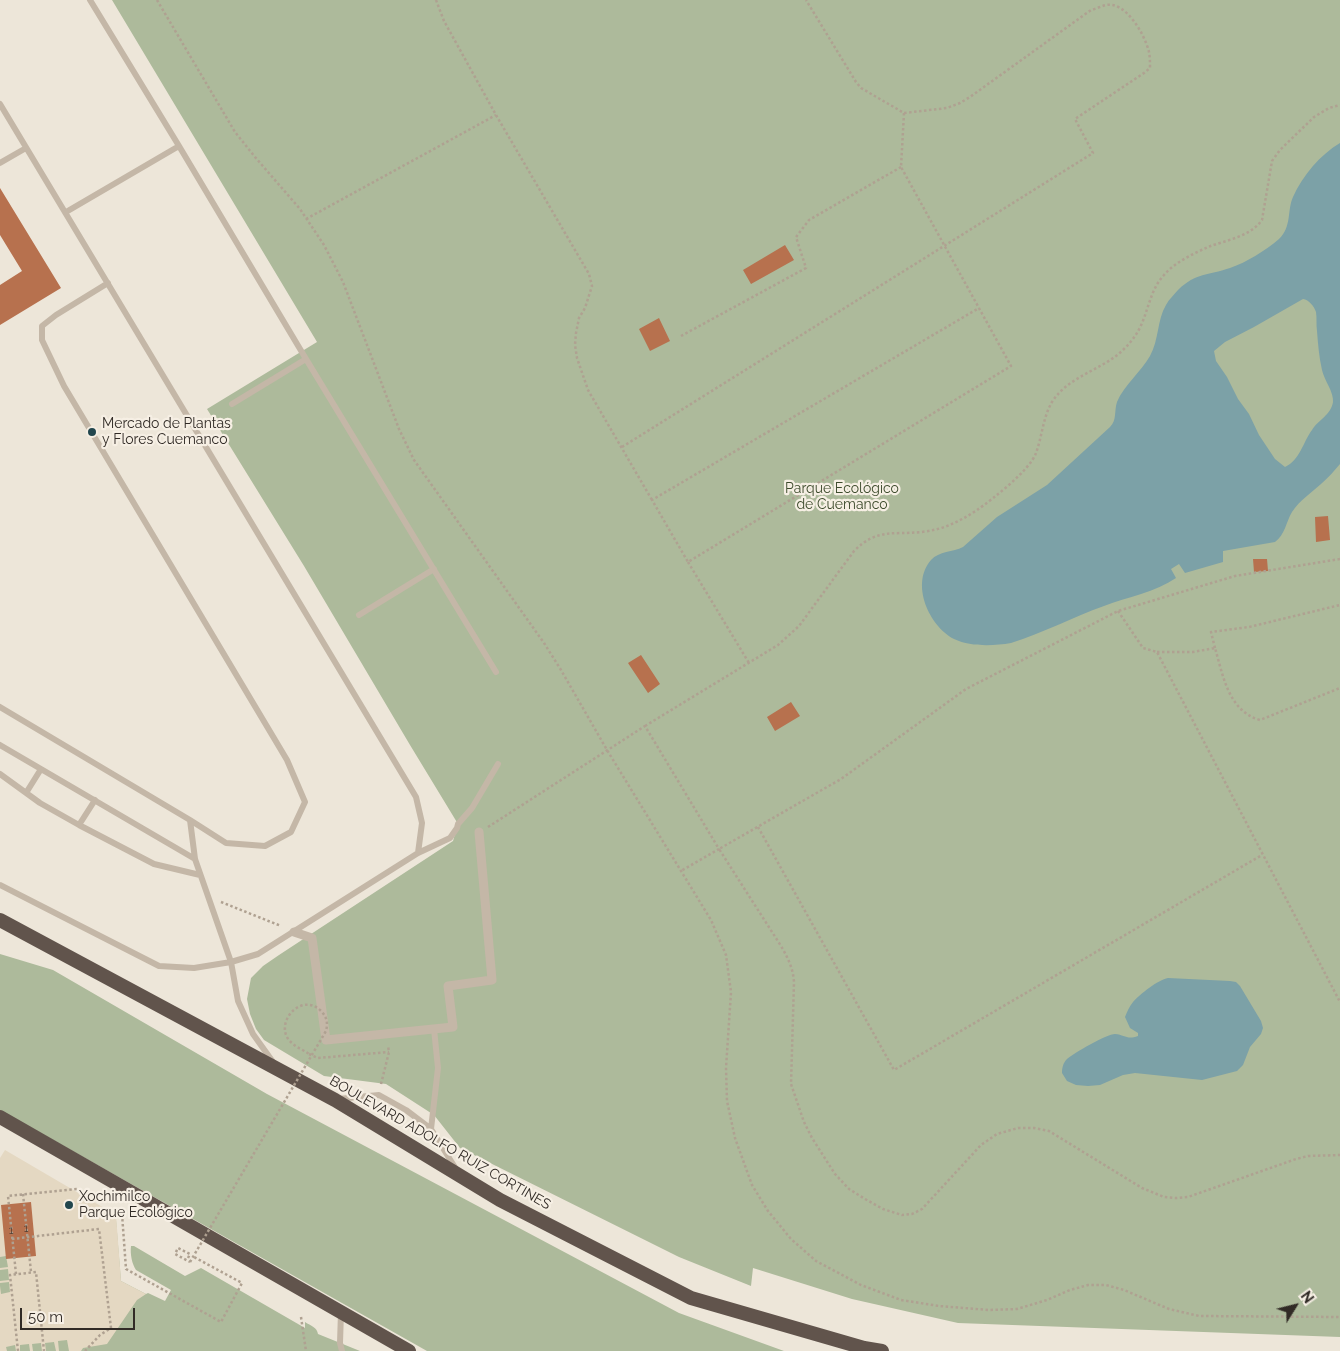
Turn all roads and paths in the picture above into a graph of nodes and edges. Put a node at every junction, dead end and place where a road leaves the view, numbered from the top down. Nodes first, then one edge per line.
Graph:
1 (90, 0) edge
2 (157, 0) edge
3 (436, 0) edge
4 (806, 0) edge
5 (0, 104) edge
6 (1340, 104) edge
7 (904, 113) junction
8 (496, 115) junction
9 (179, 146) junction
10 (26, 148) junction
11 (0, 163) edge
12 (901, 167) junction
13 (66, 212) junction
14 (306, 219) junction
15 (945, 246) junction
16 (108, 283) junction
17 (979, 308) junction
18 (681, 336) dead end
19 (306, 359) junction
20 (232, 404) dead end
21 (622, 448) junction
22 (652, 500) junction
23 (1340, 559) edge
24 (688, 562) junction
25 (434, 570) junction
26 (1340, 605) edge
27 (1118, 611) junction
28 (359, 616) dead end
29 (1215, 648) junction
30 (1157, 652) junction
31 (749, 663) junction
32 (496, 672) dead end
33 (1340, 688) edge
34 (0, 706) edge
35 (645, 726) junction
36 (0, 745) edge
37 (607, 750) junction
38 (498, 764) dead end
39 (41, 769) junction
40 (0, 774) edge
41 (26, 793) junction
42 (94, 800) junction
43 (190, 820) junction
44 (79, 825) junction
45 (758, 827) junction
46 (479, 832) joint
47 (719, 849) junction
48 (418, 853) junction
49 (1262, 855) junction
50 (195, 859) junction
51 (681, 871) junction
52 (200, 875) junction
53 (0, 885) edge
54 (207, 897) junction
55 (0, 920) edge
56 (294, 932) junction
57 (231, 962) junction
58 (1340, 1002) edge
59 (434, 1029) junction
60 (387, 1034) junction
61 (389, 1052) junction
62 (278, 1069) junction
63 (378, 1095) junction
64 (335, 1100) junction
65 (0, 1116) edge
66 (431, 1129) junction
67 (1340, 1155) edge
68 (459, 1174) junction
69 (78, 1189) dead end
70 (23, 1194) junction
71 (122, 1214) dead end
72 (27, 1237) junction
73 (12, 1239) junction
74 (189, 1256) dead end
75 (194, 1256) junction
76 (31, 1273) junction
77 (16, 1274) junction
78 (341, 1312) junction
79 (301, 1317) dead end
80 (1340, 1317) edge
81 (18, 1351) edge
82 (44, 1351) edge
83 (85, 1351) edge
84 (306, 1351) edge
85 (342, 1351) edge
86 (409, 1351) edge
87 (882, 1351) edge

1 - 9 lane
2 - 14 path
3 - 8 path
4 - 7 path
5 - 10 lane
6 - 31 path
7 - 12 path
7 - 15 path
8 - 14 path
8 - 21 path
9 - 13 lane
9 - 19 lane
10 - 11 lane
10 - 13 lane
12 - 15 path
12 - 18 path
13 - 16 lane
14 - 37 path
15 - 17 path
15 - 21 path
16 - 43 lane
16 - 48 lane
17 - 22 path
17 - 24 path
19 - 20 lane
19 - 25 lane
21 - 22 path
22 - 24 path
23 - 27 path
24 - 31 path
25 - 28 lane
25 - 32 lane
26 - 29 path
27 - 30 path
27 - 45 path
29 - 30 path
29 - 33 path
30 - 49 path
31 - 35 path
34 - 43 lane
35 - 37 path
35 - 47 path
36 - 39 lane
37 - 46 path
37 - 51 path
38 - 48 lane
39 - 41 lane
39 - 42 lane
40 - 41 lane
41 - 44 lane
42 - 44 lane
42 - 50 lane
43 - 50 lane
44 - 52 lane
45 - 47 path
45 - 49 path
46 - 59 street
47 - 51 path
47 - 67 path
48 - 56 lane
49 - 58 path
50 - 52 lane
51 - 80 path
52 - 54 lane
53 - 57 lane
54 - 56 path
54 - 57 lane
55 - 62 highway, BOULEVARD ADOLFO RUIZ CORTINES
56 - 57 lane
56 - 60 street
57 - 62 lane
59 - 60 street
59 - 66 lane
60 - 61 path
61 - 63 path
61 - 75 path, bridge
62 - 64 highway, BOULEVARD ADOLFO RUIZ CORTINES
63 - 64 lane
63 - 66 lane
64 - 68 highway, BOULEVARD ADOLFO RUIZ CORTINES
65 - 78 highway
66 - 68 lane
68 - 87 highway, BOULEVARD ADOLFO RUIZ CORTINES
69 - 70 path
70 - 72 path
70 - 73 path
71 - 75 path
72 - 73 path
72 - 76 path
72 - 83 path
73 - 77 path
74 - 75 path
76 - 77 path
76 - 82 path
77 - 81 path
78 - 85 lane
78 - 86 highway
79 - 84 path

